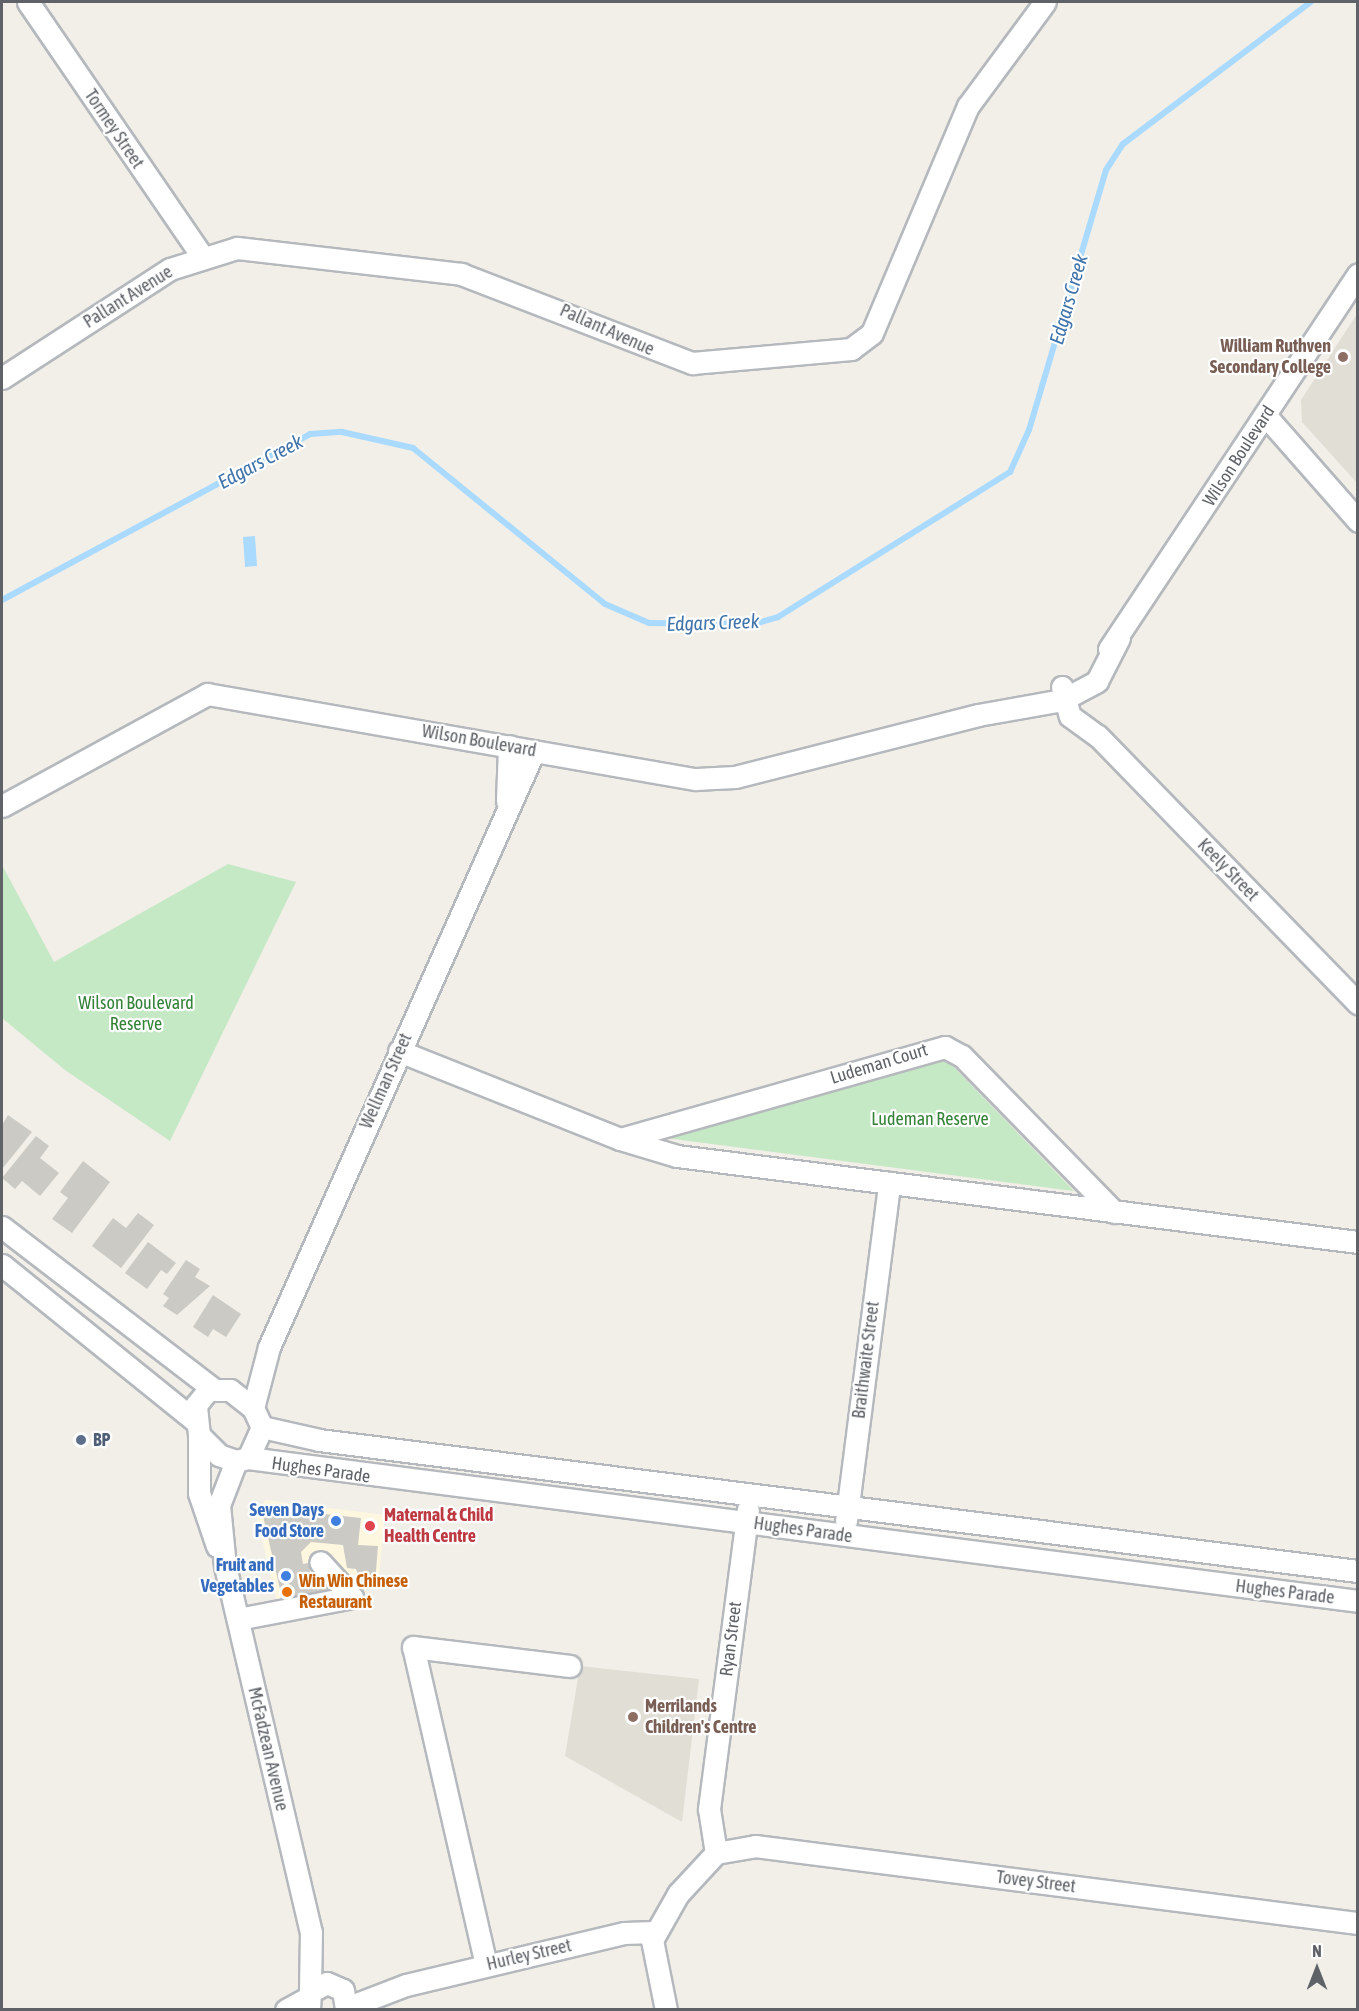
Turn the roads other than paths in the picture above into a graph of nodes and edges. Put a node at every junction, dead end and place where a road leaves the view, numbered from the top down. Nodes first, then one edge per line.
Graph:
1 (28, 2) edge
2 (1034, 5) edge
3 (201, 255) junction
4 (1358, 274) edge
5 (2, 378) edge
6 (1265, 415) junction
7 (1358, 521) edge
8 (1066, 694) junction
9 (509, 746) junction
10 (534, 751) junction
11 (2, 806) edge
12 (504, 816) junction
13 (1358, 1003) edge
14 (399, 1051) junction
15 (620, 1139) junction
16 (889, 1183) junction
17 (1114, 1212) junction
18 (2, 1228) edge
19 (1358, 1242) edge
20 (2, 1264) edge
21 (269, 1347) junction
22 (222, 1389) junction
23 (253, 1408) junction
24 (197, 1427) junction
25 (262, 1427) junction
26 (242, 1460) junction
27 (749, 1495) junction
28 (848, 1507) junction
29 (746, 1523) junction
30 (845, 1536) junction
31 (320, 1562) dead end
32 (225, 1566) junction
33 (1358, 1571) edge
34 (1358, 1601) edge
35 (238, 1619) junction
36 (570, 1666) dead end
37 (716, 1853) junction
38 (1358, 1923) edge
39 (311, 1932) junction
40 (654, 1932) junction
41 (486, 1965) junction
42 (343, 1999) edge
43 (309, 2000) edge
44 (286, 2010) edge
45 (666, 2010) edge

1 - 3 street, Tormey Street
2 - 3 street, Pallant Avenue
3 - 5 street, Pallant Avenue
4 - 6 street, Wilson Boulevard
6 - 7 street
6 - 8 street, Wilson Boulevard
8 - 10 street, Wilson Boulevard
8 - 13 street, Keely Street
9 - 10 street, Wilson Boulevard
9 - 11 street, Wilson Boulevard
9 - 12 street, Wellman Street
10 - 12 street, Wellman Street
12 - 14 street, Wellman Street
14 - 15 street
14 - 21 street, Wellman Street
15 - 16 street
15 - 17 street, Ludeman Court
16 - 17 street
16 - 28 street, Braithwaite Street
17 - 19 street
18 - 22 street
20 - 24 street
21 - 22 street, Wellman Street
21 - 23 street, Wellman Street
22 - 23 street
22 - 24 street
23 - 25 street
24 - 26 street
24 - 32 street, McFadzean Avenue
25 - 26 street
25 - 27 street, Hughes Parade
26 - 29 street, Hughes Parade
26 - 32 street, McFadzean Avenue
27 - 28 street, Hughes Parade
27 - 29 street, Ryan Street
28 - 30 street, Braithwaite Street
28 - 33 street, Hughes Parade
29 - 30 street, Hughes Parade
29 - 37 street, Ryan Street
30 - 34 street, Hughes Parade
31 - 35 street
32 - 35 street, McFadzean Avenue
35 - 39 street, McFadzean Avenue
36 - 41 street
37 - 38 street, Tovey Street
37 - 40 street
39 - 42 street, McFadzean Avenue
39 - 43 street, McFadzean Avenue
40 - 41 street, Hurley Street
40 - 45 street
41 - 42 street, Hurley Street
42 - 43 street, Hurley Street
43 - 44 street

